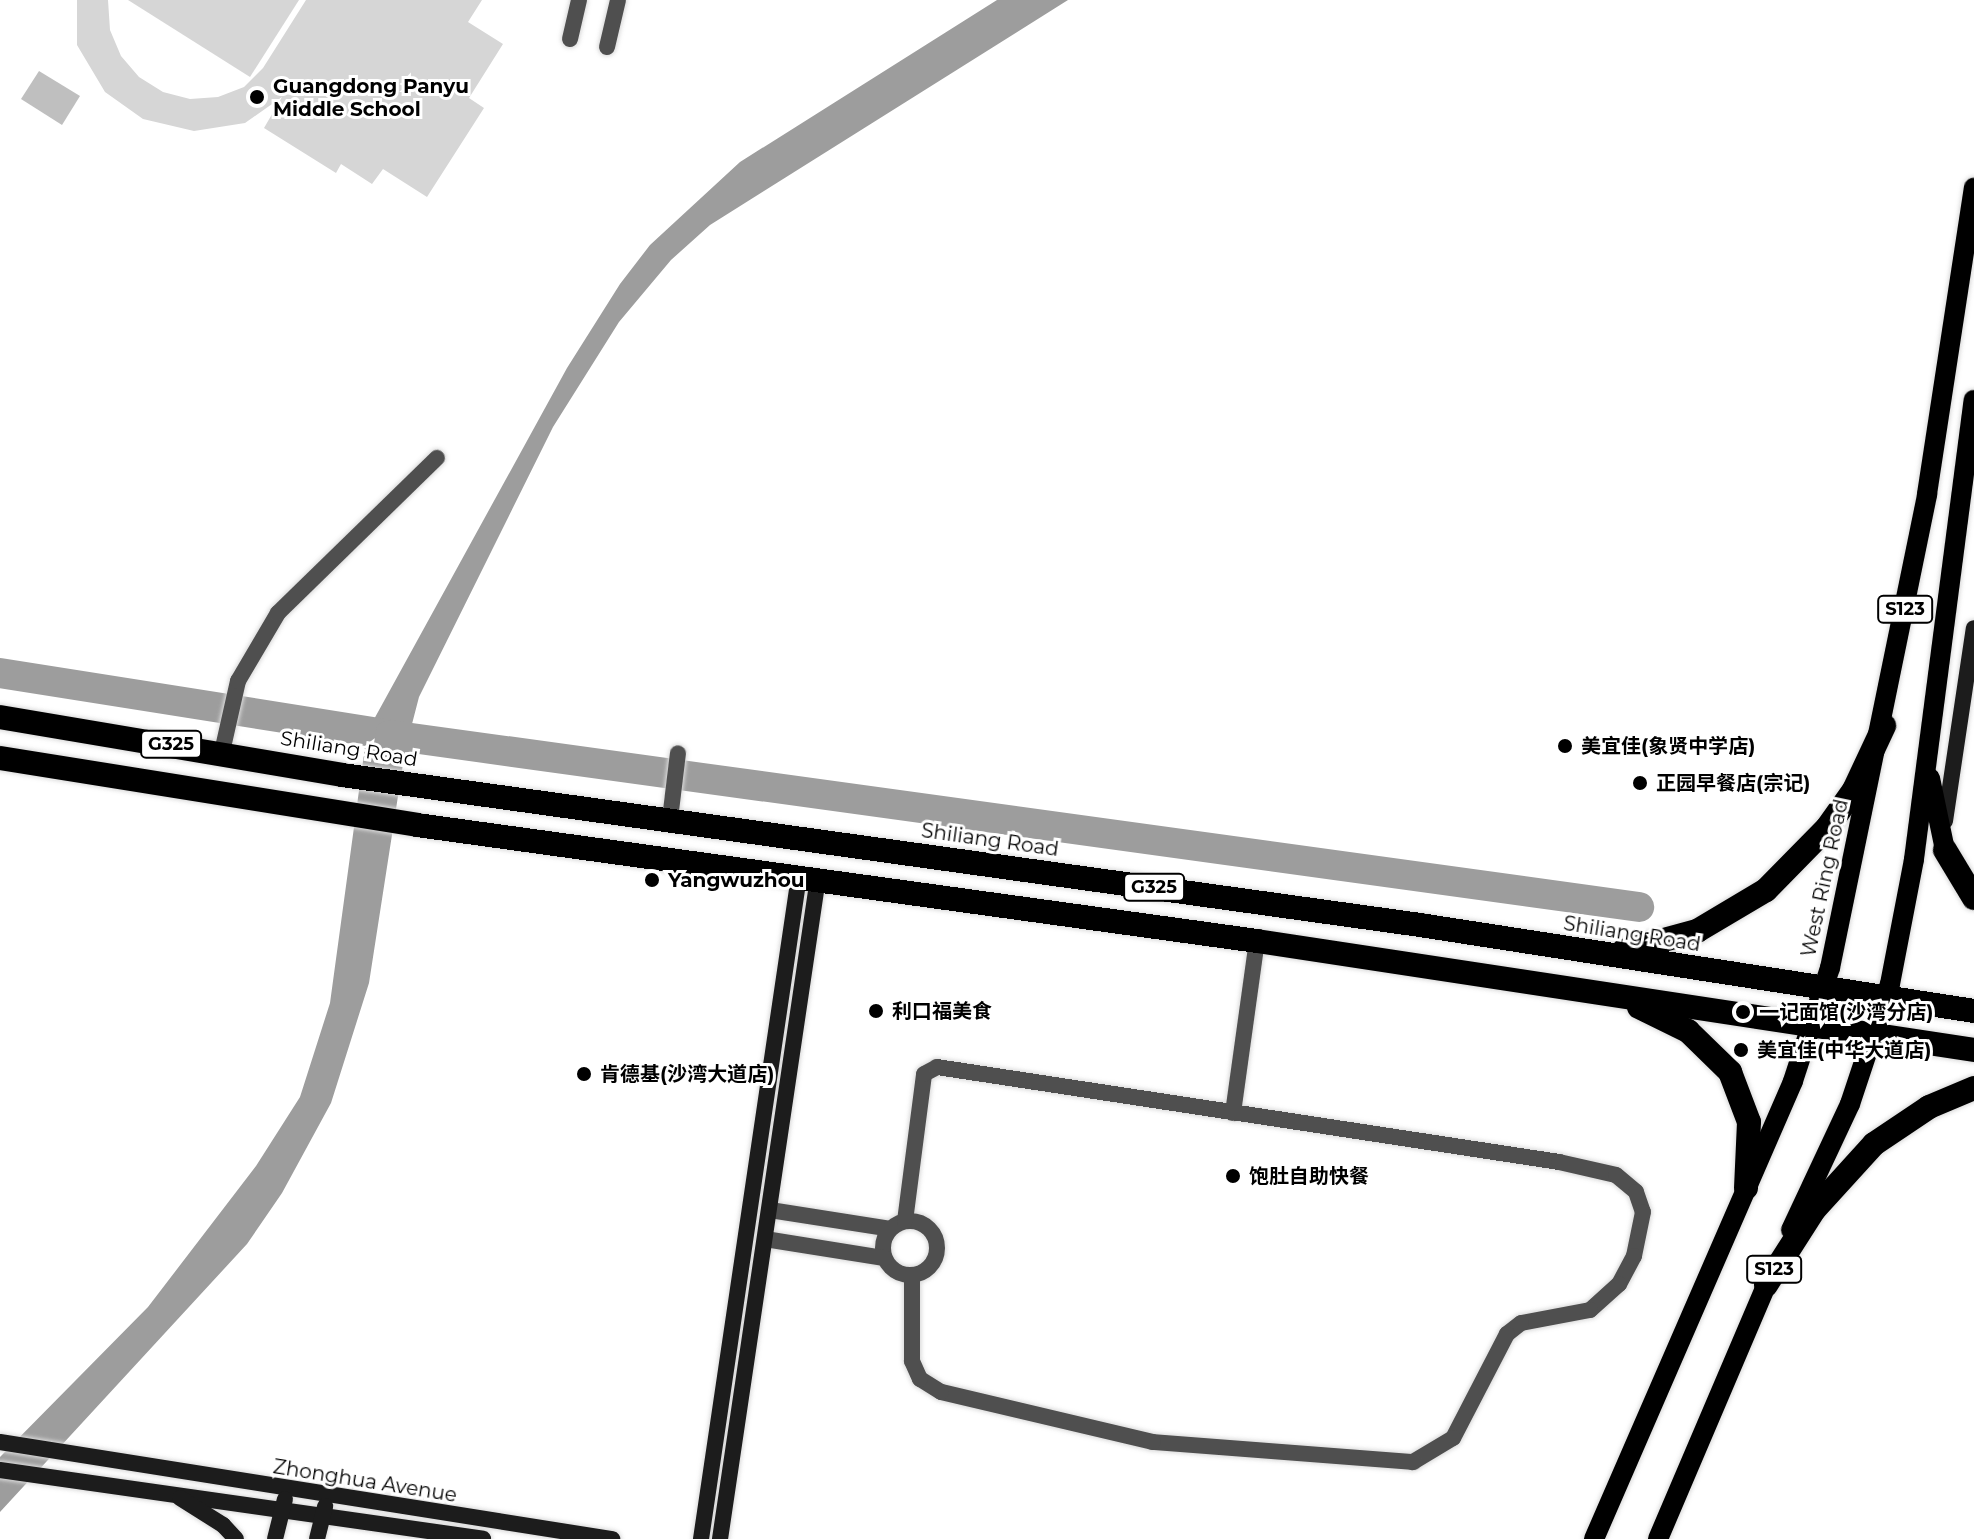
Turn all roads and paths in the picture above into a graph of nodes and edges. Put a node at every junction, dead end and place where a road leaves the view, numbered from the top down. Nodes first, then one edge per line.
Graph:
1 (579, 0) edge
2 (618, 0) edge
3 (570, 39) dead end
4 (607, 47) dead end
5 (1974, 188) edge
6 (1974, 400) edge
7 (437, 458) dead end
8 (1974, 628) edge
9 (0, 717) edge
10 (1884, 726) junction
11 (225, 744) junction
12 (678, 753) dead end
13 (1926, 754) junction
14 (0, 758) edge
15 (671, 811) junction
16 (1945, 850) junction
17 (809, 877) junction
18 (1974, 898) edge
19 (1257, 941) junction
20 (1588, 952) junction
21 (1573, 988) junction
22 (1824, 988) junction
23 (1612, 994) junction
24 (1885, 997) junction
25 (1974, 1011) edge
26 (1812, 1025) junction
27 (1873, 1034) junction
28 (1974, 1050) edge
29 (1974, 1088) edge
30 (1233, 1113) junction
31 (1746, 1188) junction
32 (770, 1210) junction
33 (898, 1225) junction
34 (765, 1239) junction
35 (884, 1258) junction
36 (912, 1275) junction
37 (1766, 1285) junction
38 (0, 1442) edge
39 (0, 1470) edge
40 (288, 1490) junction
41 (168, 1492) junction
42 (327, 1496) junction
43 (283, 1508) junction
44 (323, 1515) junction
45 (421, 1530) junction
46 (236, 1539) edge
47 (275, 1539) edge
48 (317, 1539) edge
49 (391, 1539) edge
50 (483, 1539) edge
51 (612, 1539) edge
52 (701, 1539) edge
53 (720, 1539) edge
54 (1594, 1539) edge
55 (1658, 1539) edge

1 - 3 street
2 - 4 street
5 - 10 main road, West Ring Road / S123
6 - 13 main road, S123
7 - 11 street
8 - 16 street
9 - 11 highway, Shiliang Road / G325
10 - 20 highway
10 - 22 main road, West Ring Road / S123
11 - 15 highway, Shiliang Road / G325
12 - 15 street
13 - 16 main road
13 - 24 main road, S123
14 - 17 highway, G325
15 - 20 highway, Shiliang Road / G325
16 - 18 highway
17 - 19 highway, G325
17 - 32 street
17 - 52 street
19 - 21 highway, G325
19 - 30 street
20 - 21 highway
20 - 22 highway, Shiliang Road / G325
21 - 23 highway, G325
22 - 24 highway, Shiliang Road / G325
22 - 26 main road, West Ring Road / S123
23 - 26 highway, G325
23 - 31 highway
24 - 25 highway, Shiliang Road / G325
24 - 27 main road, S123
26 - 27 highway, G325
26 - 31 main road, West Ring Road / S123
27 - 28 highway, G325
27 - 37 main road, S123
29 - 37 highway
30 - 33 street
30 - 36 street
31 - 54 main road, West Ring Road / S123
32 - 33 street
32 - 34 street
33 - 35 street
33 - 36 street
34 - 35 street
34 - 53 street
35 - 36 street
37 - 55 main road, S123
38 - 40 street, Zhonghua Avenue
39 - 41 street, Zhonghua Avenue
40 - 42 street, Zhonghua Avenue
40 - 43 street
41 - 43 street, Zhonghua Avenue
41 - 46 street
42 - 44 street
42 - 51 street, Zhonghua Avenue
43 - 44 street, Zhonghua Avenue
43 - 47 street
44 - 45 street, Zhonghua Avenue
44 - 48 street
45 - 49 street
45 - 50 street, Zhonghua Avenue

